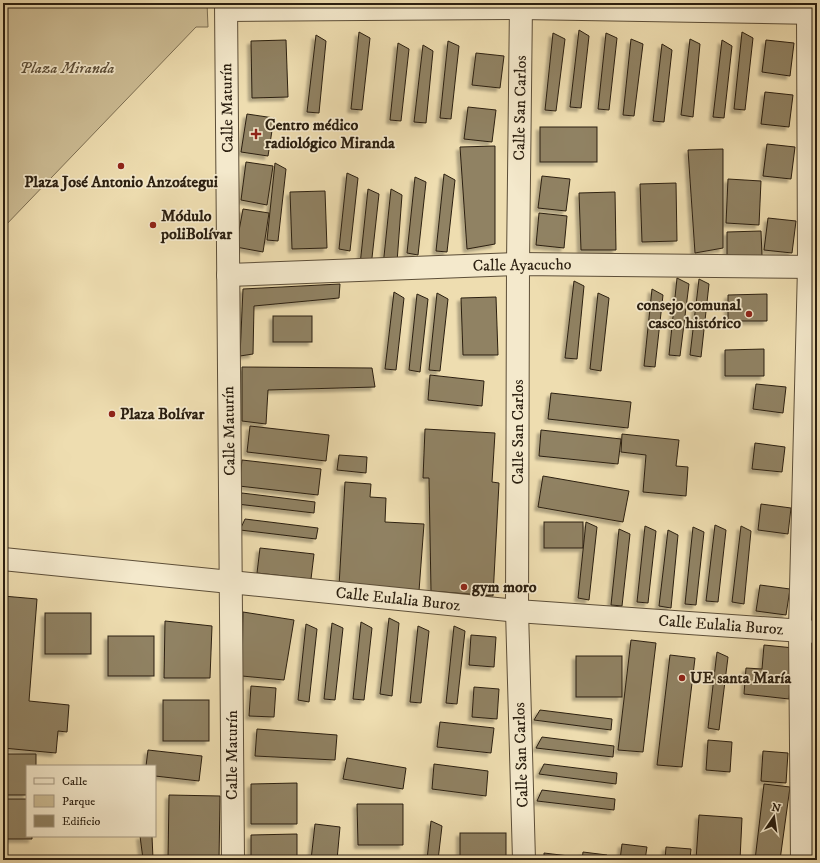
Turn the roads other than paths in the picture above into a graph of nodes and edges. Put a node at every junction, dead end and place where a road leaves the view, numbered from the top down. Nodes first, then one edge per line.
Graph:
1 (521, 6) edge
2 (226, 7) edge
3 (812, 13) edge
4 (518, 264) junction
5 (813, 267) edge
6 (228, 275) junction
7 (3, 559) edge
8 (231, 582) junction
9 (517, 611) junction
10 (808, 631) edge
11 (233, 860) edge
12 (524, 860) edge
13 (802, 860) edge

1 - 2 street
1 - 3 street
1 - 4 street, Calle San Carlos
2 - 6 street, Calle Maturín
3 - 5 street
4 - 5 street, Calle Ayacucho
4 - 6 street, Calle Ayacucho
4 - 9 street, Calle San Carlos
5 - 10 street
6 - 8 street, Calle Maturín
7 - 8 street, Calle Eulalia Buroz
8 - 9 street, Calle Eulalia Buroz
8 - 11 street, Calle Maturín
9 - 10 street, Calle Eulalia Buroz
9 - 12 street, Calle San Carlos
10 - 13 street

